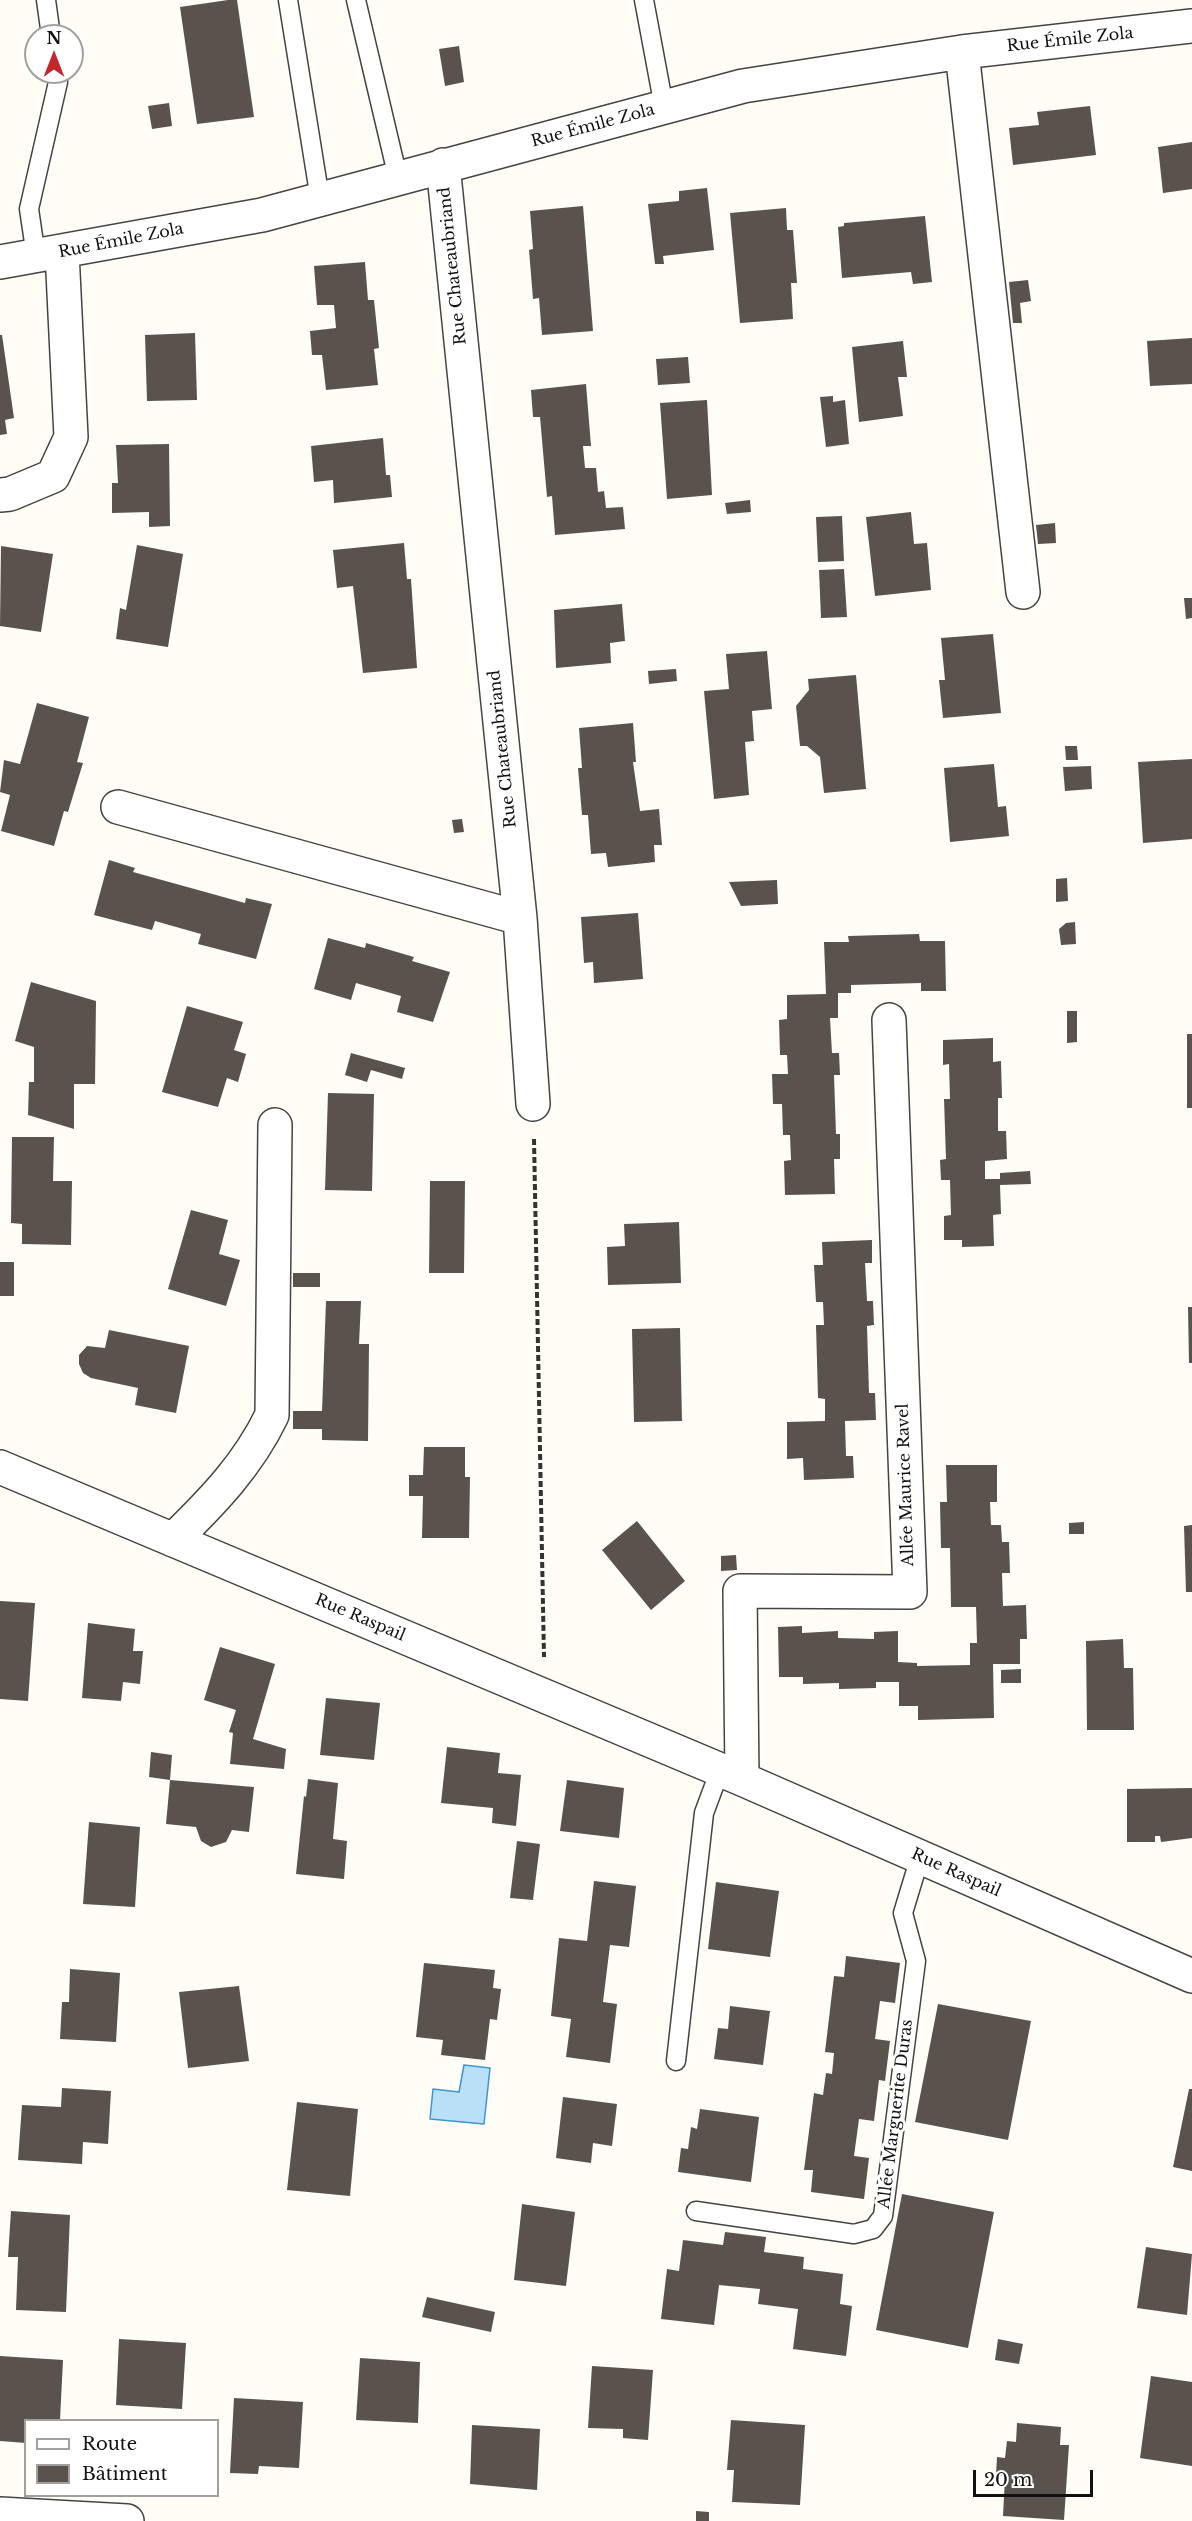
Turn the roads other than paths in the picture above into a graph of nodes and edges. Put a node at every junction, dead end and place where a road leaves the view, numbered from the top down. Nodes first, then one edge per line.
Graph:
1 (46, 0) edge
2 (288, 0) edge
3 (356, 0) edge
4 (644, 0) edge
5 (49, 24) edge
6 (1192, 26) edge
7 (962, 52) junction
8 (58, 84) edge
9 (664, 107) junction
10 (443, 165) junction
11 (398, 178) junction
12 (320, 199) junction
13 (49, 254) junction
14 (0, 262) edge
15 (0, 495) edge
16 (1023, 592) dead end
17 (118, 807) dead end
18 (520, 918) junction
19 (889, 1020) dead end
20 (533, 1104) road end
21 (275, 1125) dead end
22 (0, 1467) edge
23 (173, 1540) junction
24 (731, 1775) junction
25 (920, 1857) junction
26 (1192, 1976) edge
27 (676, 2061) dead end
28 (696, 2211) dead end
29 (0, 2514) edge
30 (127, 2521) edge

1 - 5 lane
2 - 12 lane
3 - 11 lane
4 - 9 lane
6 - 7 street, Rue Émile Zola
7 - 9 street, Rue Émile Zola
7 - 16 street
8 - 13 lane
9 - 10 street, Rue Émile Zola
10 - 11 street, Rue Émile Zola
10 - 18 street, Rue Chateaubriand
11 - 12 street, Rue Émile Zola
12 - 13 street, Rue Émile Zola
13 - 14 street, Rue Émile Zola
13 - 15 street
17 - 18 street
18 - 20 street, Rue Chateaubriand
19 - 24 street, Allée Maurice Ravel
21 - 23 street
22 - 23 street, Rue Raspail
23 - 24 street, Rue Raspail
24 - 25 street, Rue Raspail
24 - 27 lane
25 - 26 street, Rue Raspail
25 - 28 lane, Allée Marguerite Duras
29 - 30 street

